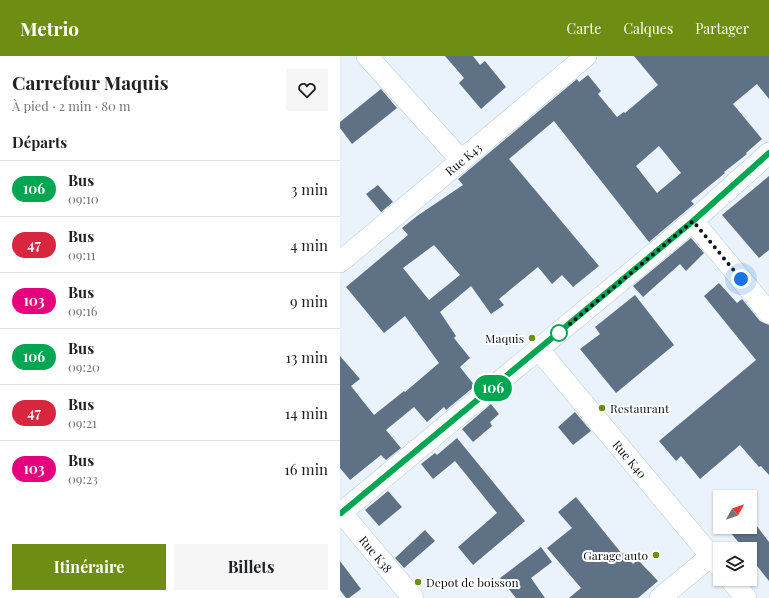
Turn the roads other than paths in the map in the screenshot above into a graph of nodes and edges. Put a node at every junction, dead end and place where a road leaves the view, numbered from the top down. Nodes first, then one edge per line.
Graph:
1 (367, 56) edge
2 (586, 56) edge
3 (769, 153) edge
4 (461, 160) junction
5 (693, 221) junction
6 (340, 262) edge
7 (769, 313) edge
8 (539, 350) junction
9 (341, 512) edge
10 (713, 560) edge
11 (713, 563) edge
12 (736, 586) edge
13 (413, 598) edge
14 (660, 598) edge
15 (746, 598) edge

1 - 4 street
2 - 4 street, Rue K43
3 - 5 street
4 - 6 street, Rue K43
5 - 7 street
5 - 8 street
8 - 9 street
8 - 10 street, Rue K40
9 - 13 street, Rue K38
11 - 14 street
12 - 15 street

